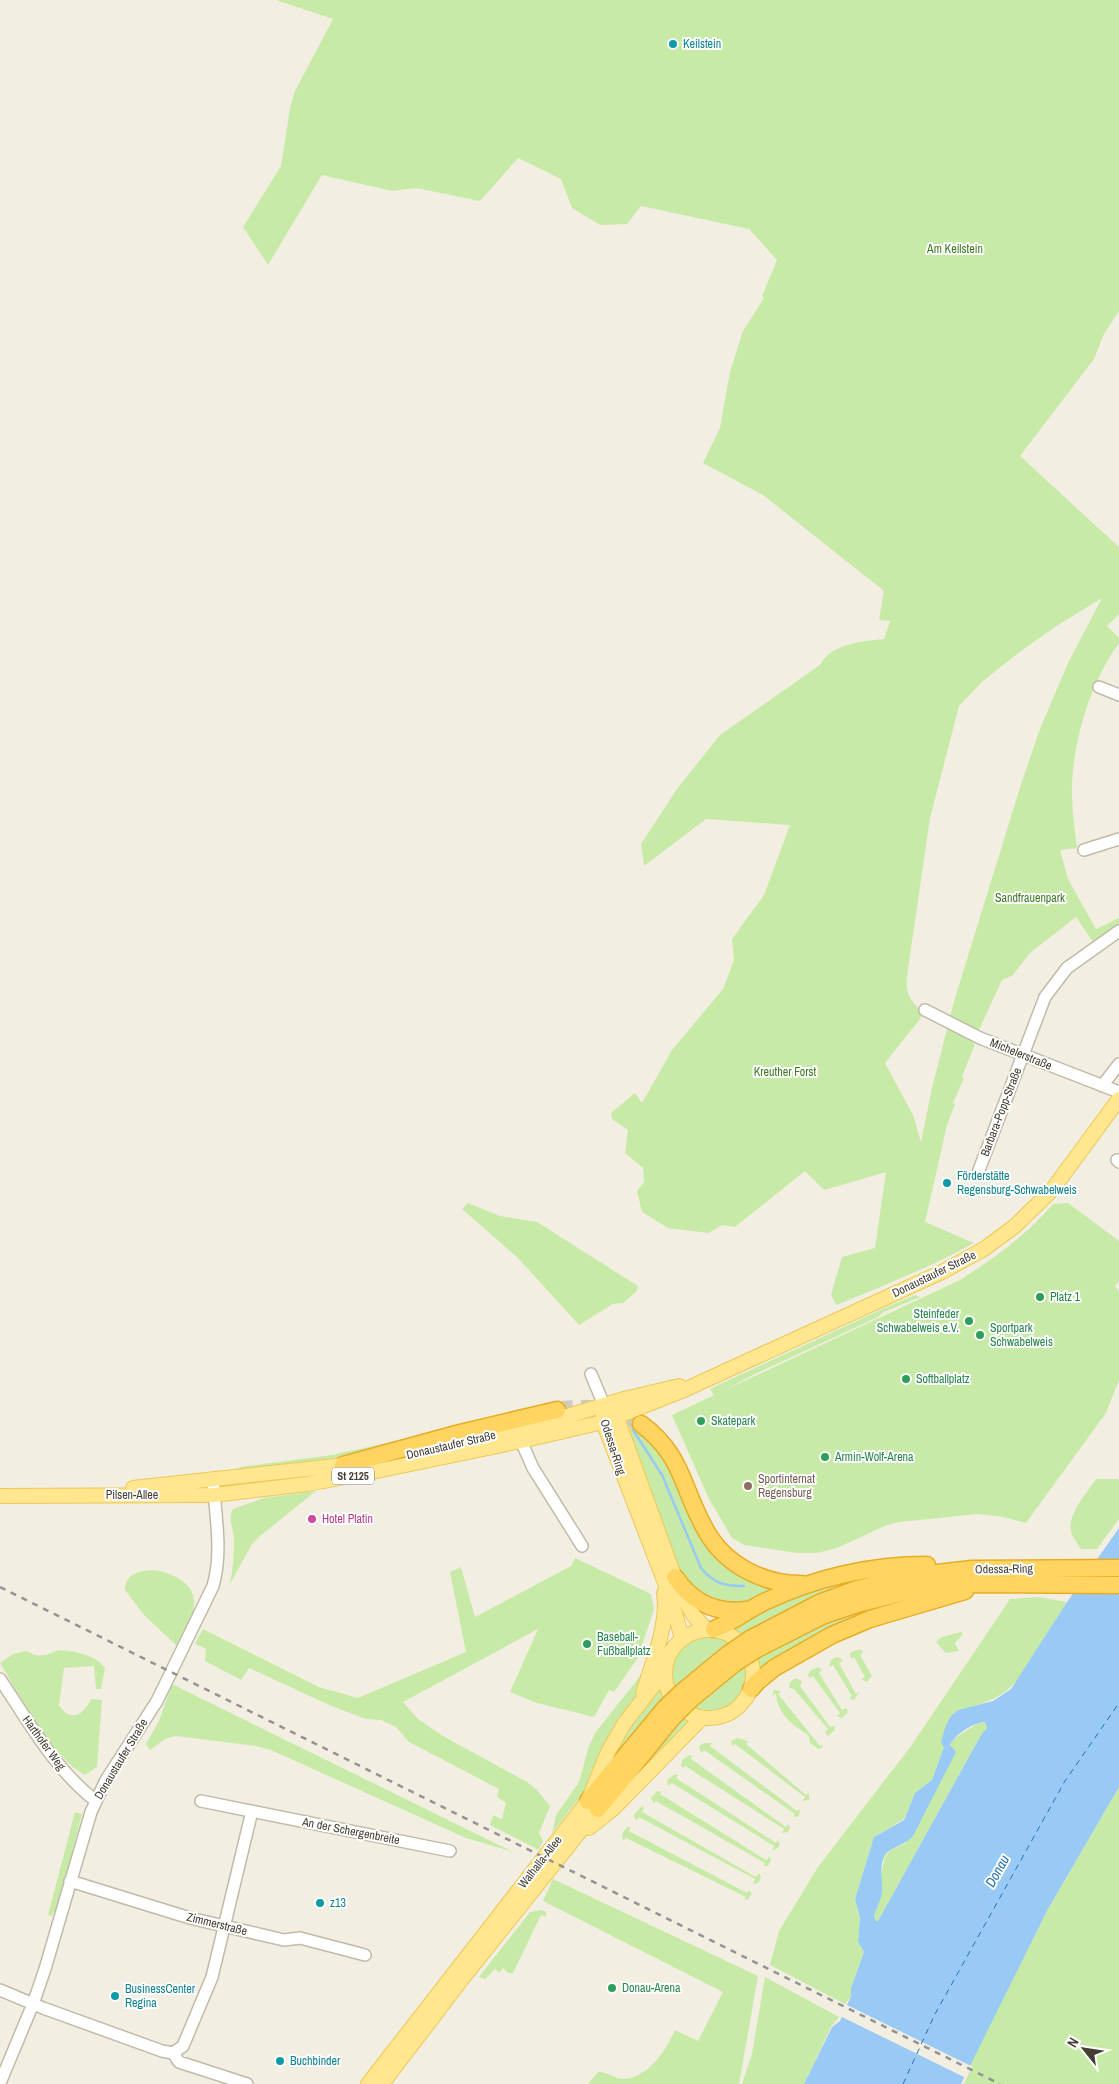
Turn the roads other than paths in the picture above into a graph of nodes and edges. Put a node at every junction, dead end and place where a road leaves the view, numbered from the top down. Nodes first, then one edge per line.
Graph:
1 (1099, 687) dead end
2 (1119, 695) edge
3 (1119, 839) edge
4 (1084, 850) dead end
5 (1119, 931) edge
6 (925, 1010) dead end
7 (1024, 1055) junction
8 (1119, 1064) edge
9 (1102, 1086) junction
10 (1119, 1092) edge
11 (1119, 1099) edge
12 (979, 1170) dead end
13 (591, 1374) dead end
14 (699, 1381) junction
15 (604, 1405) junction
16 (557, 1410) tunnel mouth
17 (617, 1418) junction
18 (603, 1422) junction
19 (641, 1424) tunnel mouth
20 (521, 1442) junction
21 (343, 1464) junction
22 (214, 1479) junction
23 (293, 1479) junction
24 (214, 1495) junction
25 (0, 1496) edge
26 (50, 1496) junction
27 (582, 1546) dead end
28 (1119, 1568) edge
29 (981, 1575) junction
30 (668, 1577) junction
31 (810, 1584) junction
32 (1119, 1585) edge
33 (748, 1610) junction
34 (710, 1629) junction
35 (682, 1638) junction
36 (731, 1658) joint
37 (664, 1672) junction
38 (0, 1678) edge
39 (751, 1690) junction
40 (641, 1701) junction
41 (702, 1718) junction
42 (96, 1801) junction
43 (201, 1801) dead end
44 (593, 1805) junction
45 (252, 1811) junction
46 (572, 1840) junction
47 (450, 1851) dead end
48 (70, 1881) junction
49 (224, 1926) junction
50 (365, 1955) dead end
51 (0, 1990) edge
52 (33, 2004) junction
53 (173, 2053) junction
54 (0, 2083) edge
55 (247, 2084) edge
56 (368, 2084) edge
57 (382, 2084) edge

1 - 2 street
3 - 4 street
5 - 7 street, Barbara-Popp-Straße
6 - 7 street, Michelerstraße
7 - 9 street, Michelerstraße
7 - 12 street, Barbara-Popp-Straße
8 - 9 street
9 - 10 street, Michelerstraße
11 - 14 main road, Donaustaufer Straße / St 2125
13 - 15 street
14 - 15 main road, Donaustaufer Straße / St 2125
14 - 17 main road, Donaustaufer Straße / St 2125
15 - 17 main road, Odessa-Ring
15 - 18 main road, Odessa-Ring
15 - 21 main road, Donaustaufer Straße / St 2125
16 - 21 highway
17 - 18 main road, Donaustaufer Straße / St 2125
17 - 30 main road, Odessa-Ring
18 - 20 main road, Donaustaufer Straße / St 2125
18 - 30 main road, Odessa-Ring
19 - 31 highway
20 - 23 main road, Donaustaufer Straße / St 2125
20 - 27 street
21 - 23 main road, Donaustaufer Straße
22 - 23 main road, Donaustaufer Straße
22 - 24 street, Donaustaufer Straße
22 - 26 main road, Pilsen-Allee
23 - 24 main road, Donaustaufer Straße / St 2125
24 - 26 main road, Pilsen-Allee
24 - 42 street, Donaustaufer Straße
25 - 26 main road, Pilsen-Allee
28 - 29 highway, Odessa-Ring
29 - 31 highway
29 - 32 highway, Odessa-Ring
29 - 36 highway, Odessa-Ring, bridge
29 - 39 highway
30 - 33 highway
30 - 34 main road, Odessa-Ring
30 - 35 main road, Odessa-Ring
30 - 40 main road
31 - 33 highway
33 - 34 highway
34 - 35 main road
34 - 39 main road
35 - 37 main road
36 - 44 highway, Walhalla-Allee, bridge
37 - 40 main road
37 - 41 main road
38 - 42 street, Harthofer Weg
39 - 41 main road
40 - 44 main road
41 - 46 main road
42 - 48 street, Donaustaufer Straße
43 - 45 street, An der Schergenbreite
44 - 46 main road, Walhalla-Allee
44 - 56 main road, Walhalla-Allee
45 - 47 street, An der Schergenbreite
45 - 49 street
46 - 57 main road, Walhalla-Allee
48 - 49 street, Zimmerstraße
48 - 52 street, Donaustaufer Straße
49 - 50 street, Zimmerstraße
49 - 53 street
51 - 52 street
52 - 53 street
52 - 54 street, Donaustaufer Straße
53 - 55 street

